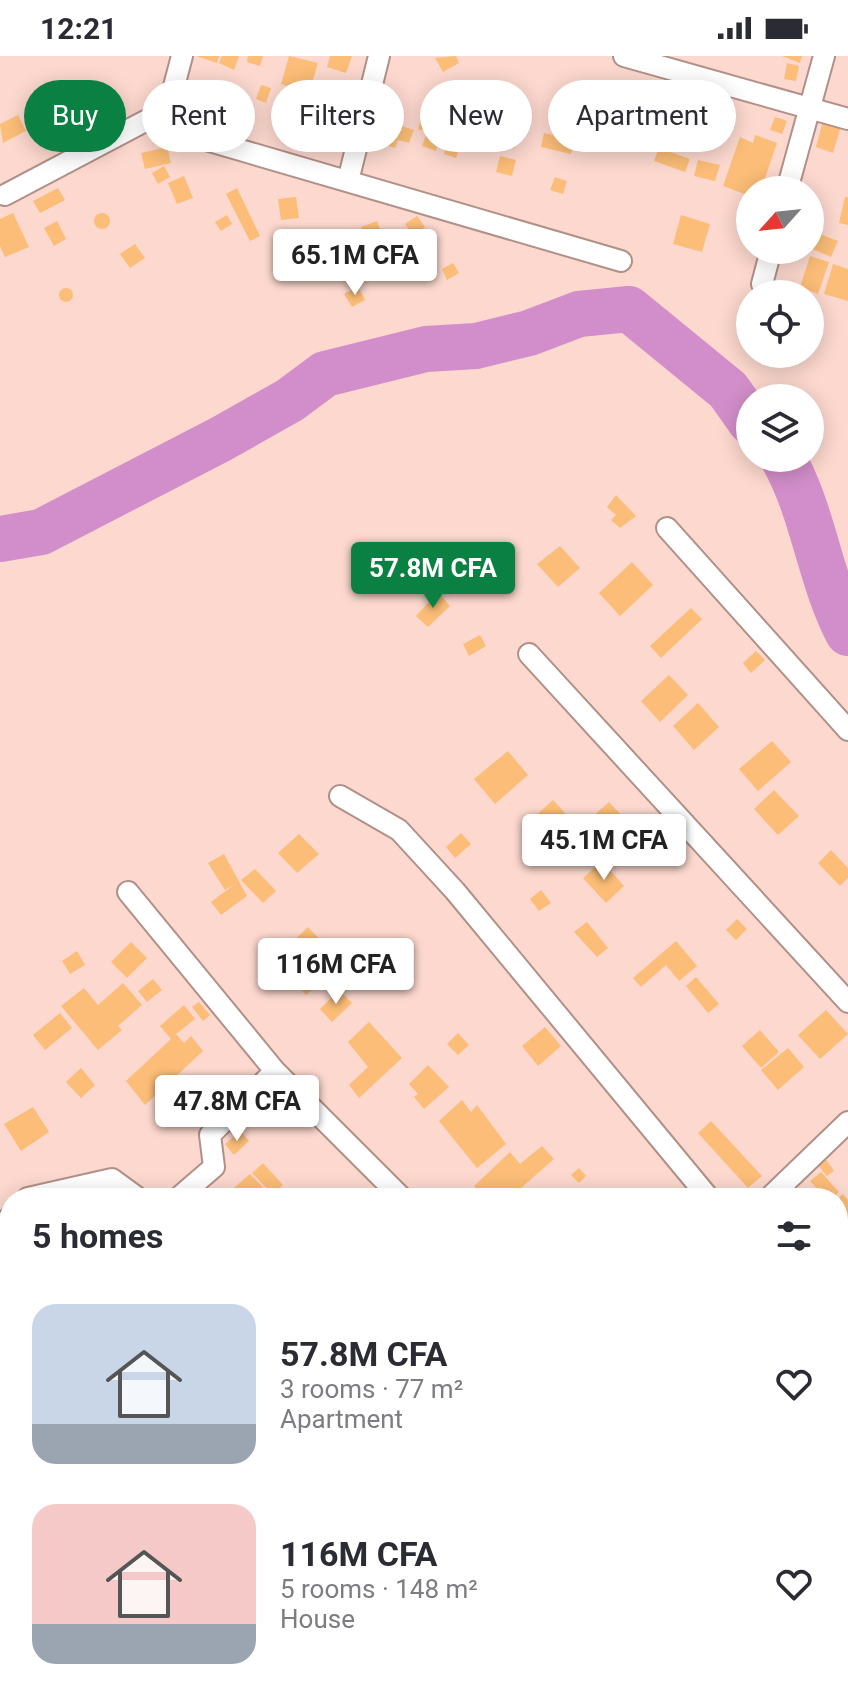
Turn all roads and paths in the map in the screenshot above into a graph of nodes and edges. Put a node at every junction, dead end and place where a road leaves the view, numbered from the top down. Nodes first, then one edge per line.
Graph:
1 (182, 56) edge
2 (379, 56) edge
3 (624, 56) edge
4 (824, 56) edge
5 (176, 80) edge
6 (809, 107) junction
7 (848, 119) edge
8 (142, 123) edge
9 (248, 152) edge
10 (791, 176) edge
11 (348, 181) junction
12 (5, 195) dead end
13 (621, 261) dead end
14 (667, 528) dead end
15 (529, 654) dead end
16 (848, 730) edge
17 (340, 796) dead end
18 (128, 892) dead end
19 (848, 1002) edge
20 (275, 1071) junction
21 (848, 1122) edge
22 (72, 1188) edge
23 (124, 1188) edge
24 (190, 1188) edge
25 (392, 1188) edge
26 (701, 1188) edge
27 (779, 1188) edge

1 - 5 street
2 - 11 street
3 - 6 street
4 - 6 street
6 - 7 street
6 - 10 street
8 - 12 street
9 - 11 street
11 - 13 street
14 - 16 street
15 - 19 street
17 - 26 street
18 - 20 street
20 - 24 street
20 - 25 street
21 - 27 street
22 - 23 street

